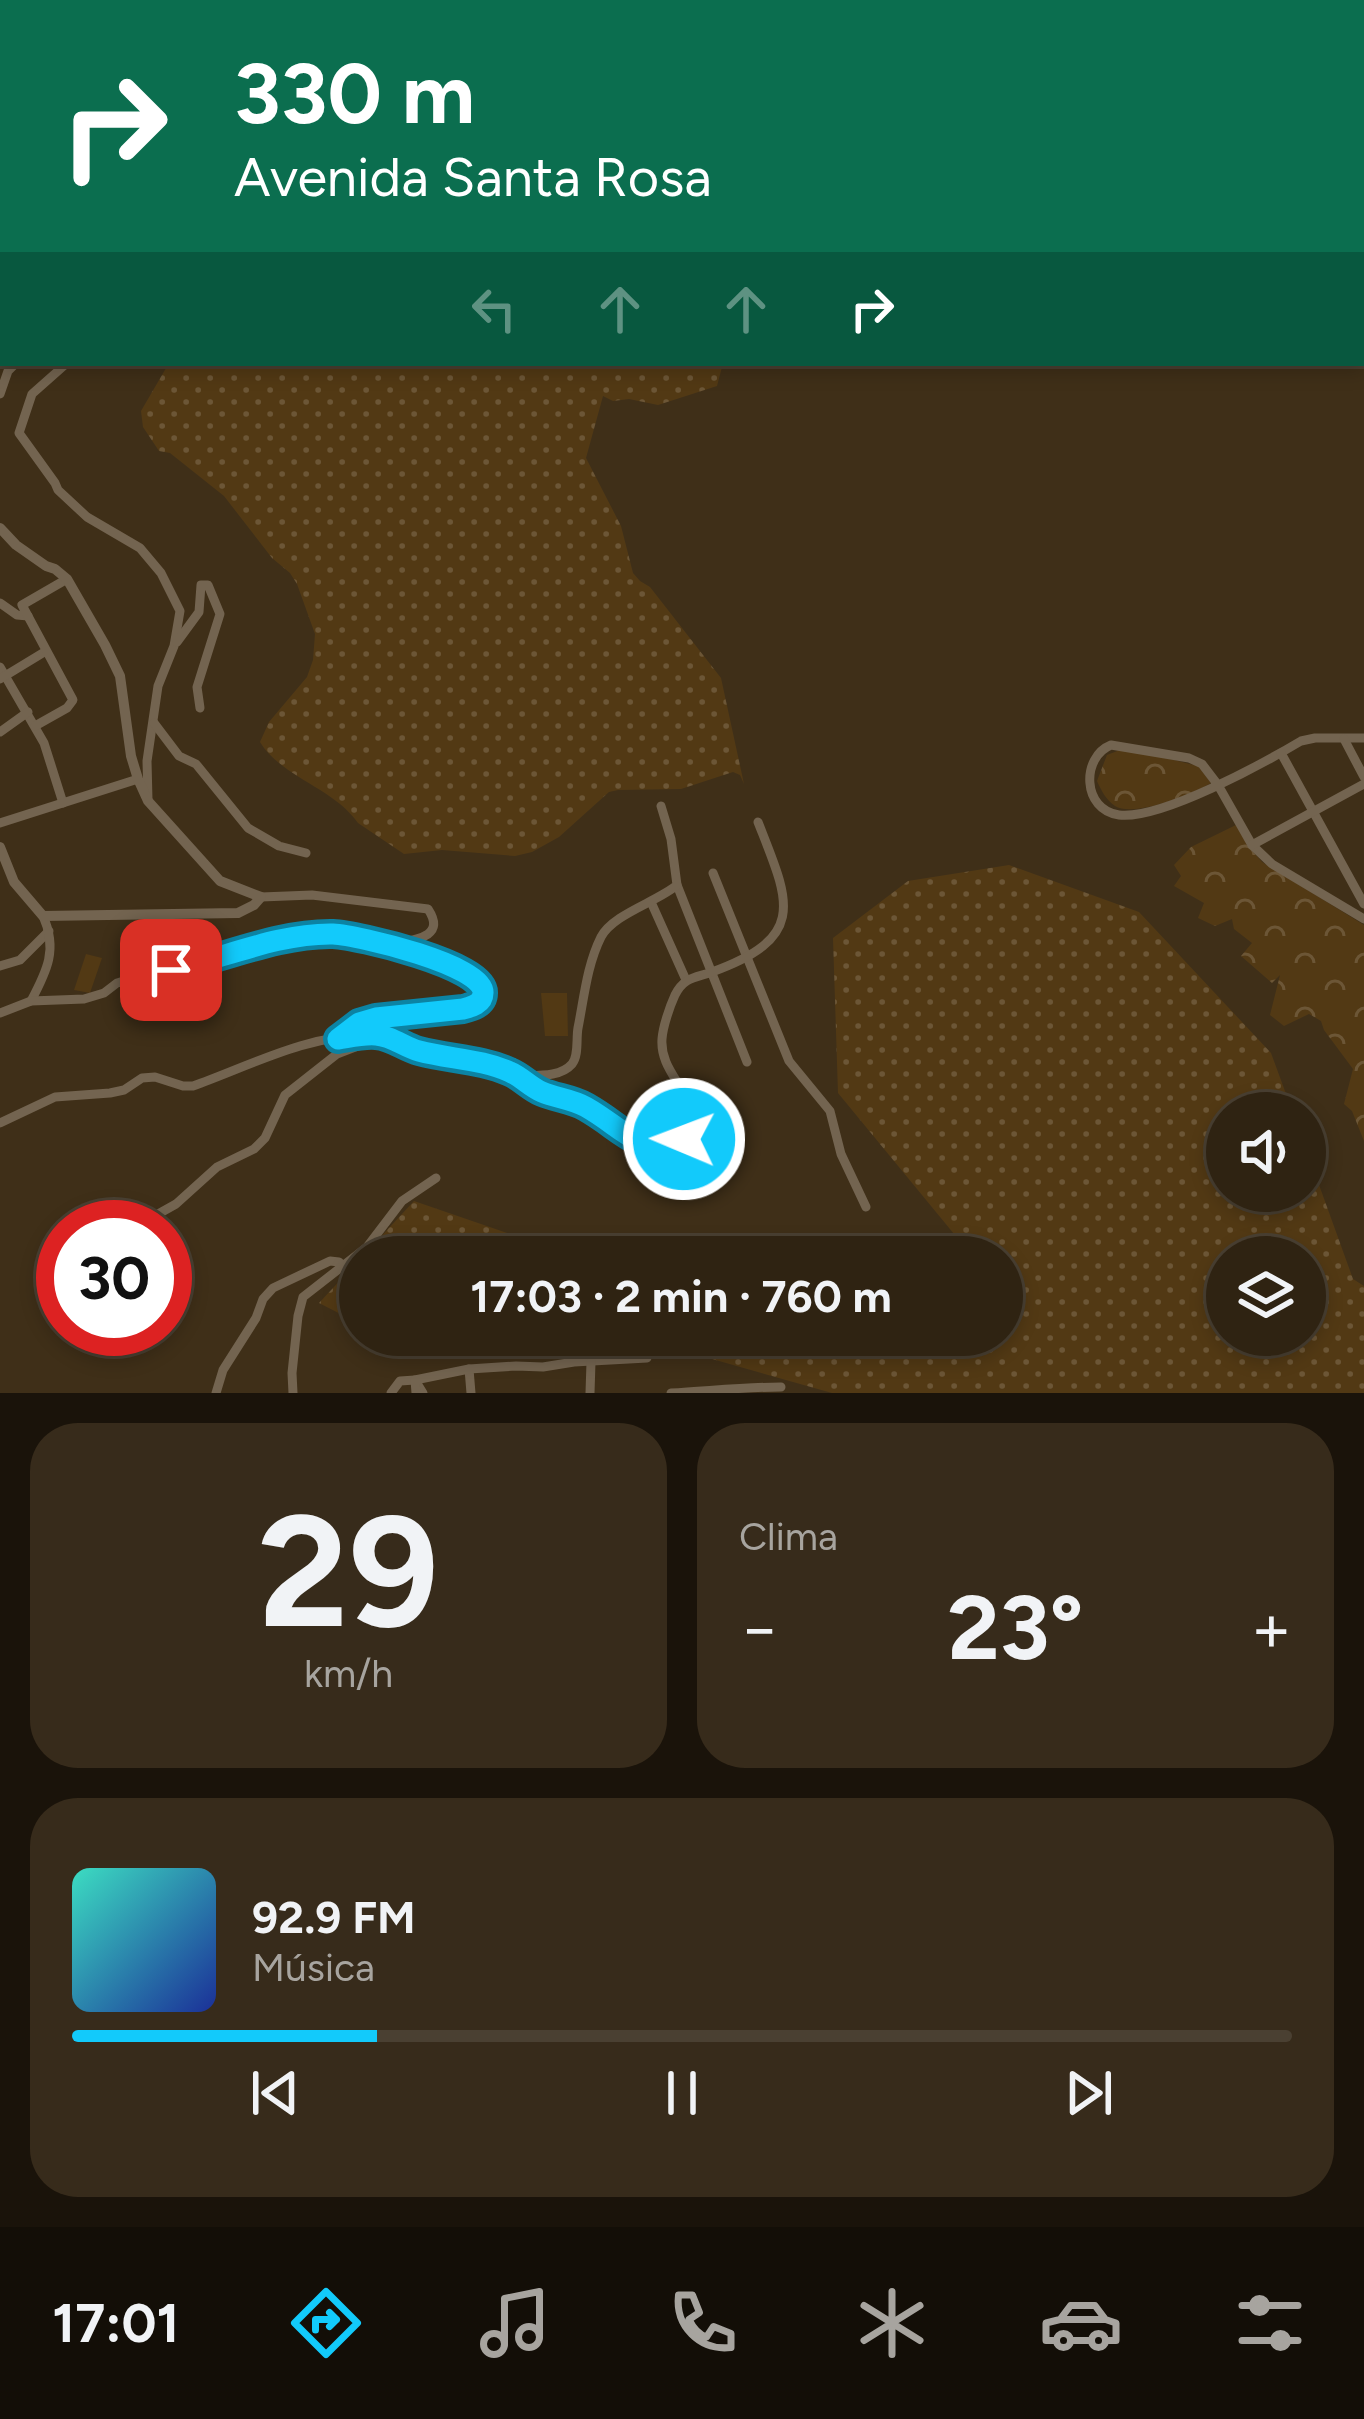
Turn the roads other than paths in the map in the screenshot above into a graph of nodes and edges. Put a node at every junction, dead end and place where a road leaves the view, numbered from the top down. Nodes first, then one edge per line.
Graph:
1 (13, 366) edge
2 (65, 366) edge
3 (0, 394) edge
4 (0, 528) edge
5 (67, 579) junction
6 (1, 605) edge
7 (28, 616) junction
8 (174, 646) junction
9 (46, 651) junction
10 (2, 673) edge
11 (200, 708) dead end
12 (28, 712) junction
13 (154, 723) junction
14 (35, 726) junction
15 (0, 732) edge
16 (1364, 738) edge
17 (1344, 739) junction
18 (1281, 753) junction
19 (138, 779) junction
20 (1364, 780) edge
21 (1219, 785) junction
22 (63, 803) junction
23 (151, 804) junction
24 (661, 806) dead end
25 (1314, 811) junction
26 (758, 822) dead end
27 (0, 823) edge
28 (1252, 845) junction
29 (0, 847) edge
30 (307, 853) dead end
31 (713, 873) dead end
32 (677, 884) junction
33 (261, 896) junction
34 (651, 902) junction
35 (1364, 904) edge
36 (43, 916) junction
37 (1364, 919) edge
38 (49, 931) junction
39 (392, 945) junction
40 (748, 955) junction
41 (0, 966) edge
42 (712, 972) junction
43 (686, 980) junction
44 (31, 1001) junction
45 (0, 1013) edge
46 (387, 1036) junction
47 (338, 1039) junction
48 (747, 1062) dead end
49 (518, 1076) junction
50 (0, 1123) edge
51 (687, 1127) junction
52 (709, 1167) dead end
53 (436, 1178) dead end
54 (180, 1200) edge
55 (866, 1207) dead end
56 (375, 1236) edge
57 (339, 1262) edge
58 (339, 1271) edge
59 (647, 1358) dead end
60 (592, 1362) junction
61 (469, 1369) junction
62 (416, 1379) junction
63 (781, 1387) dead end
64 (217, 1393) edge
65 (292, 1393) edge
66 (391, 1393) edge
67 (420, 1393) edge
68 (471, 1393) edge
69 (590, 1393) edge
70 (671, 1393) edge
71 (715, 1393) edge

1 - 3 street
2 - 8 street
4 - 5 street
5 - 7 street
5 - 19 street
6 - 7 street
7 - 9 street
8 - 11 street
8 - 13 street
9 - 10 street
9 - 14 street
10 - 12 street
12 - 14 street
12 - 15 street
13 - 23 street
13 - 30 street
14 - 22 street
16 - 17 street
17 - 18 street
17 - 20 street
18 - 21 street
18 - 25 street
19 - 22 street
19 - 23 street
20 - 25 street
21 - 21 street
21 - 28 street
22 - 27 street
23 - 33 street
24 - 32 street
25 - 28 street
25 - 35 street
26 - 40 street
28 - 37 street
29 - 36 street
31 - 40 street
32 - 34 street
32 - 42 street
33 - 36 street
33 - 39 street
34 - 43 street
34 - 49 street
36 - 38 street
38 - 41 street
38 - 44 street
39 - 44 street
39 - 47 street
40 - 42 street
40 - 55 street
42 - 43 street
42 - 48 street
43 - 51 street
44 - 45 street
46 - 47 street
46 - 49 street
46 - 54 street
47 - 50 street
49 - 51 street
51 - 52 street
53 - 56 street
57 - 64 street
58 - 65 street
59 - 60 street
60 - 61 street
60 - 69 street
61 - 62 street
61 - 68 street
62 - 66 street
62 - 67 street
63 - 71 street
70 - 71 street

